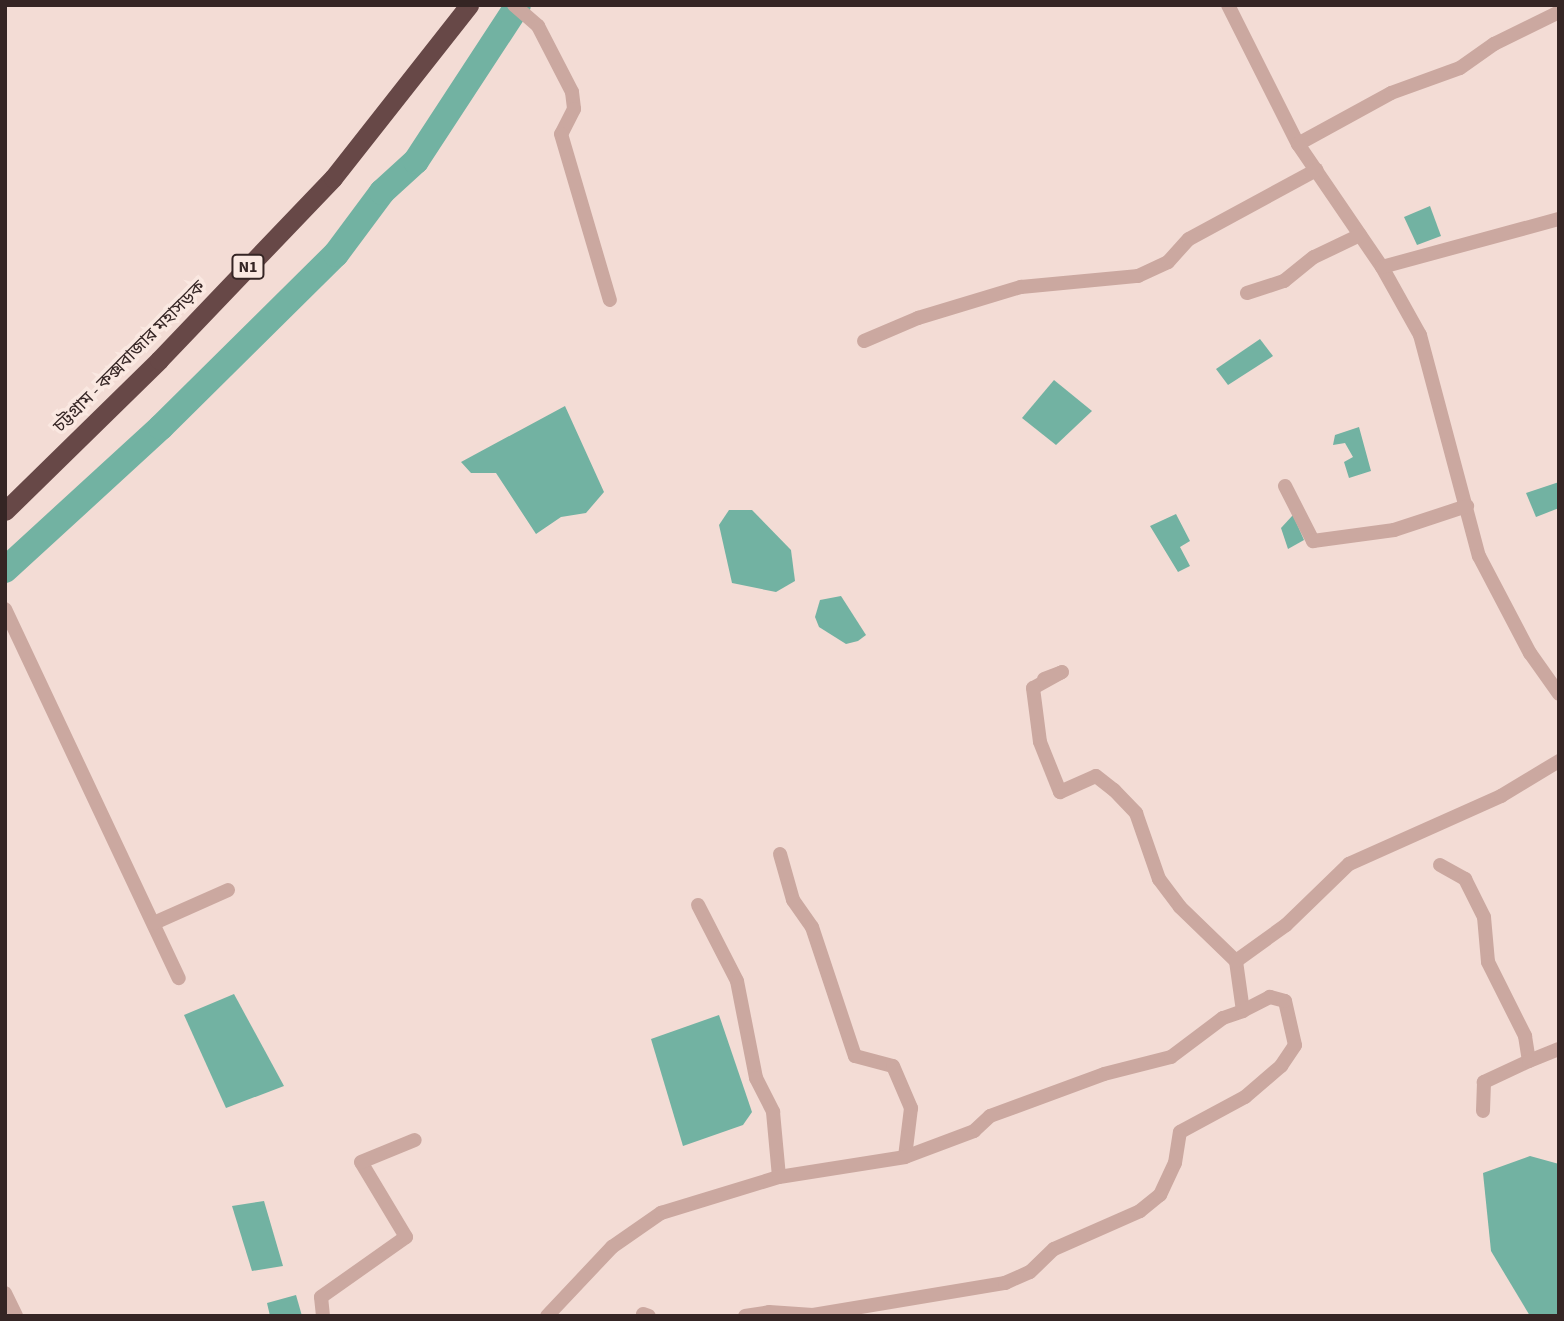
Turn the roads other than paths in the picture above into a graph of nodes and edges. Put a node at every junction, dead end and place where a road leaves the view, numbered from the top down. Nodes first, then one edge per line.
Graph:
1 (469, 5) edge
2 (513, 5) edge
3 (1228, 5) edge
4 (1559, 12) edge
5 (1298, 144) junction
6 (1316, 170) junction
7 (1559, 219) edge
8 (1360, 235) junction
9 (1382, 267) junction
10 (1247, 293) dead end
11 (610, 300) dead end
12 (864, 341) dead end
13 (1285, 486) dead end
14 (1467, 506) junction
15 (5, 511) edge
16 (5, 609) edge
17 (1044, 679) dead end
18 (1559, 694) edge
19 (1559, 761) edge
20 (780, 854) dead end
21 (1440, 864) dead end
22 (228, 890) dead end
23 (698, 905) dead end
24 (154, 923) junction
25 (1237, 961) junction
26 (179, 978) dead end
27 (1243, 1011) junction
28 (1559, 1049) edge
29 (1529, 1061) junction
30 (1483, 1111) dead end
31 (415, 1140) dead end
32 (905, 1157) junction
33 (779, 1177) junction
34 (5, 1293) edge
35 (546, 1315) edge
36 (16, 1316) edge
37 (323, 1316) edge
38 (745, 1316) edge

1 - 15 highway, চট্টগ্রাম - কক্সবাজার মহাসড়ক / N1
2 - 11 street
3 - 5 street
4 - 5 street
5 - 6 street
6 - 8 street
6 - 12 street
7 - 9 street
8 - 9 street
8 - 10 street
9 - 14 street
13 - 14 street
14 - 18 street
16 - 24 street
17 - 25 street
19 - 25 street
20 - 32 street
21 - 29 street
22 - 24 street
23 - 33 street
24 - 26 street
25 - 27 street
27 - 32 street
27 - 38 street
28 - 29 street
29 - 30 street
31 - 37 street
32 - 33 street
33 - 35 street
34 - 36 street

